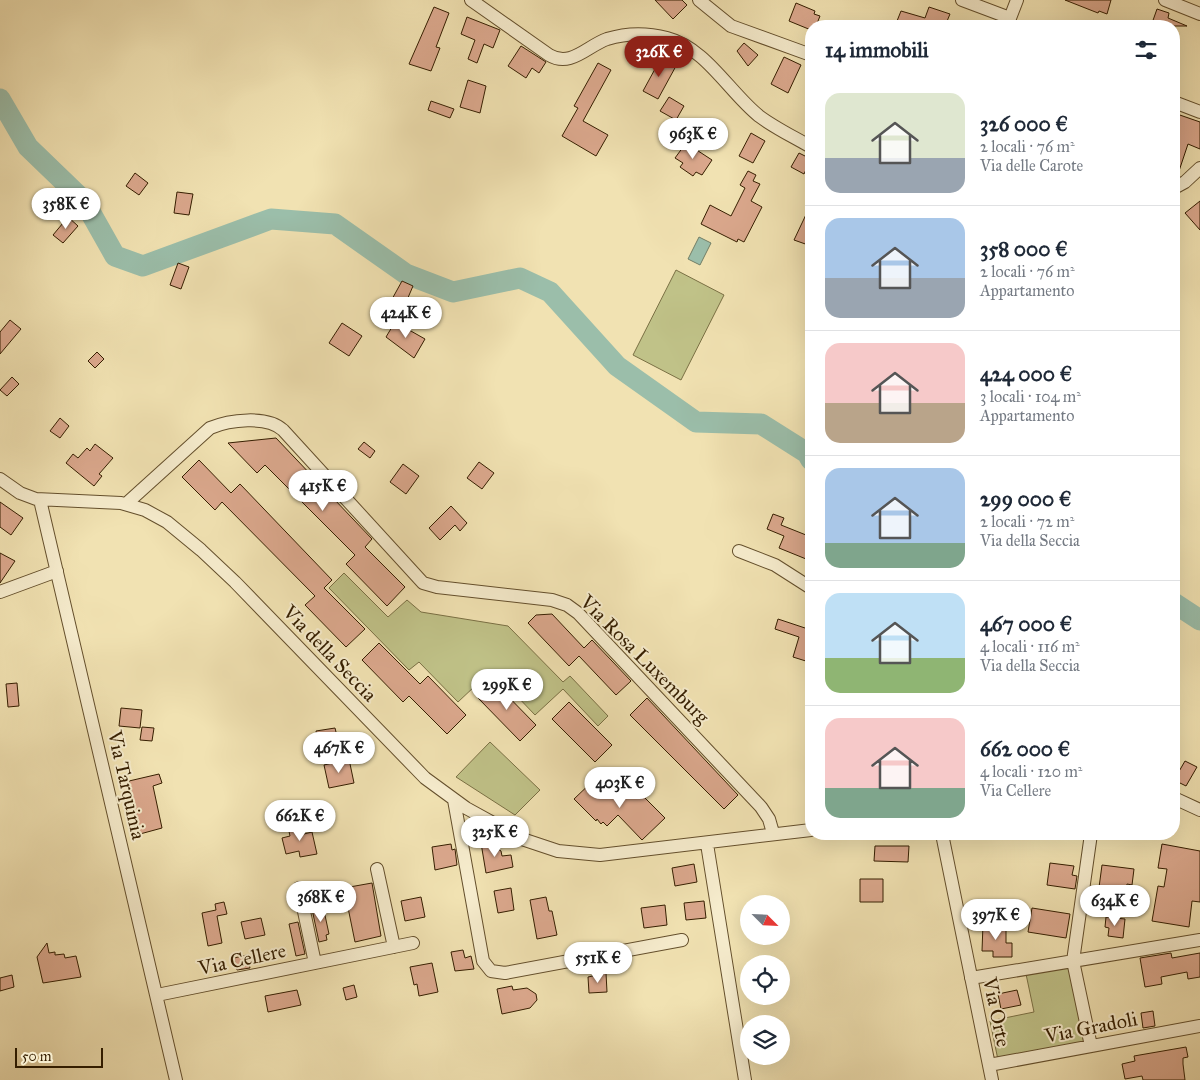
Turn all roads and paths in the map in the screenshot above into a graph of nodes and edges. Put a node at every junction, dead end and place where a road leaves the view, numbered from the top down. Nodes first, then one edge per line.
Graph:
1 (471, 0) edge
2 (699, 0) edge
3 (962, 0) edge
4 (1017, 0) edge
5 (1165, 0) edge
6 (1200, 14) edge
7 (1005, 20) edge
8 (1010, 20) edge
9 (805, 53) edge
10 (1180, 104) edge
11 (1200, 112) edge
12 (805, 143) edge
13 (1200, 168) edge
14 (1180, 185) edge
15 (0, 479) edge
16 (40, 500) junction
17 (126, 504) junction
18 (739, 551) dead end
19 (57, 571) junction
20 (805, 584) edge
21 (0, 592) edge
22 (454, 800) junction
23 (1180, 801) edge
24 (1200, 810) edge
25 (805, 831) edge
26 (773, 834) junction
27 (943, 840) edge
28 (1090, 840) edge
29 (707, 844) junction
30 (377, 869) dead end
31 (299, 888) dead end
32 (682, 940) dead end
33 (1200, 940) edge
34 (413, 943) dead end
35 (394, 947) junction
36 (1073, 961) junction
37 (315, 963) junction
38 (971, 978) junction
39 (157, 995) junction
40 (1200, 1026) edge
41 (1091, 1046) junction
42 (989, 1065) junction
43 (176, 1080) edge
44 (745, 1080) edge
45 (992, 1080) edge

1 - 12 street
2 - 9 street
3 - 7 street
4 - 8 street
5 - 6 street
10 - 11 street
13 - 14 street
15 - 16 street, Via della Seccia
16 - 17 street, Via della Seccia
16 - 19 street, Via Tarquinia
17 - 22 street, Via della Seccia
17 - 26 street, Via Rosa Luxemburg
18 - 20 street
19 - 21 street
19 - 39 street, Via Tarquinia
22 - 29 street, Via della Seccia
22 - 32 street
23 - 24 street
25 - 26 street, Via della Seccia
26 - 29 street, Via della Seccia
27 - 38 street, Via Orte
28 - 36 street
29 - 44 street
30 - 35 street
31 - 37 street
33 - 36 street
34 - 35 street, Via Cellere
35 - 37 street, Via Cellere
36 - 38 street
36 - 41 street
37 - 39 street, Via Cellere
38 - 42 street, Via Orte
39 - 43 street, Via Tarquinia
40 - 41 street, Via Gradoli
41 - 42 street, Via Gradoli
42 - 45 street, Via Orte

